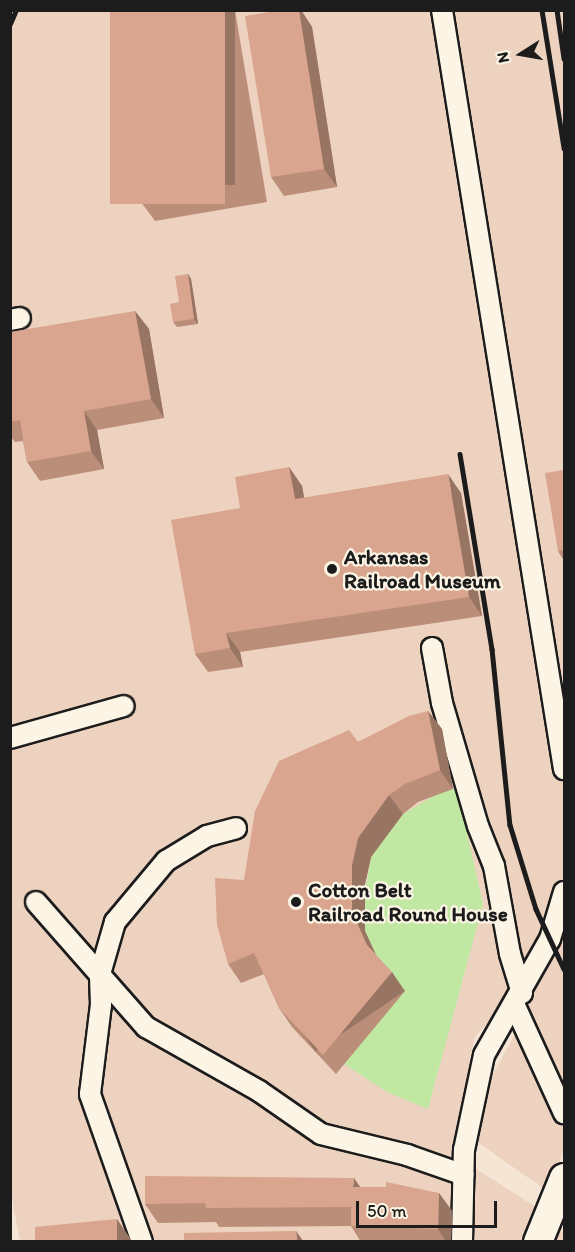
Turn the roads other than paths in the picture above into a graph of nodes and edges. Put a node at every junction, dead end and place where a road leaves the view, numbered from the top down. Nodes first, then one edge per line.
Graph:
1 (442, 10) edge
2 (432, 648) dead end
3 (124, 706) dead end
4 (10, 738) edge
5 (564, 769) edge
6 (237, 828) dead end
7 (564, 892) edge
8 (36, 902) dead end
9 (100, 974) junction
10 (518, 1000) junction
11 (564, 1113) edge
12 (464, 1175) junction
13 (564, 1178) edge
14 (142, 1242) edge
15 (462, 1242) edge
16 (538, 1242) edge

1 - 5 street
2 - 10 street
3 - 4 street
6 - 9 street
7 - 10 street
8 - 9 street
9 - 12 street
9 - 14 street
10 - 11 street
10 - 12 street
12 - 15 street
13 - 16 highway

